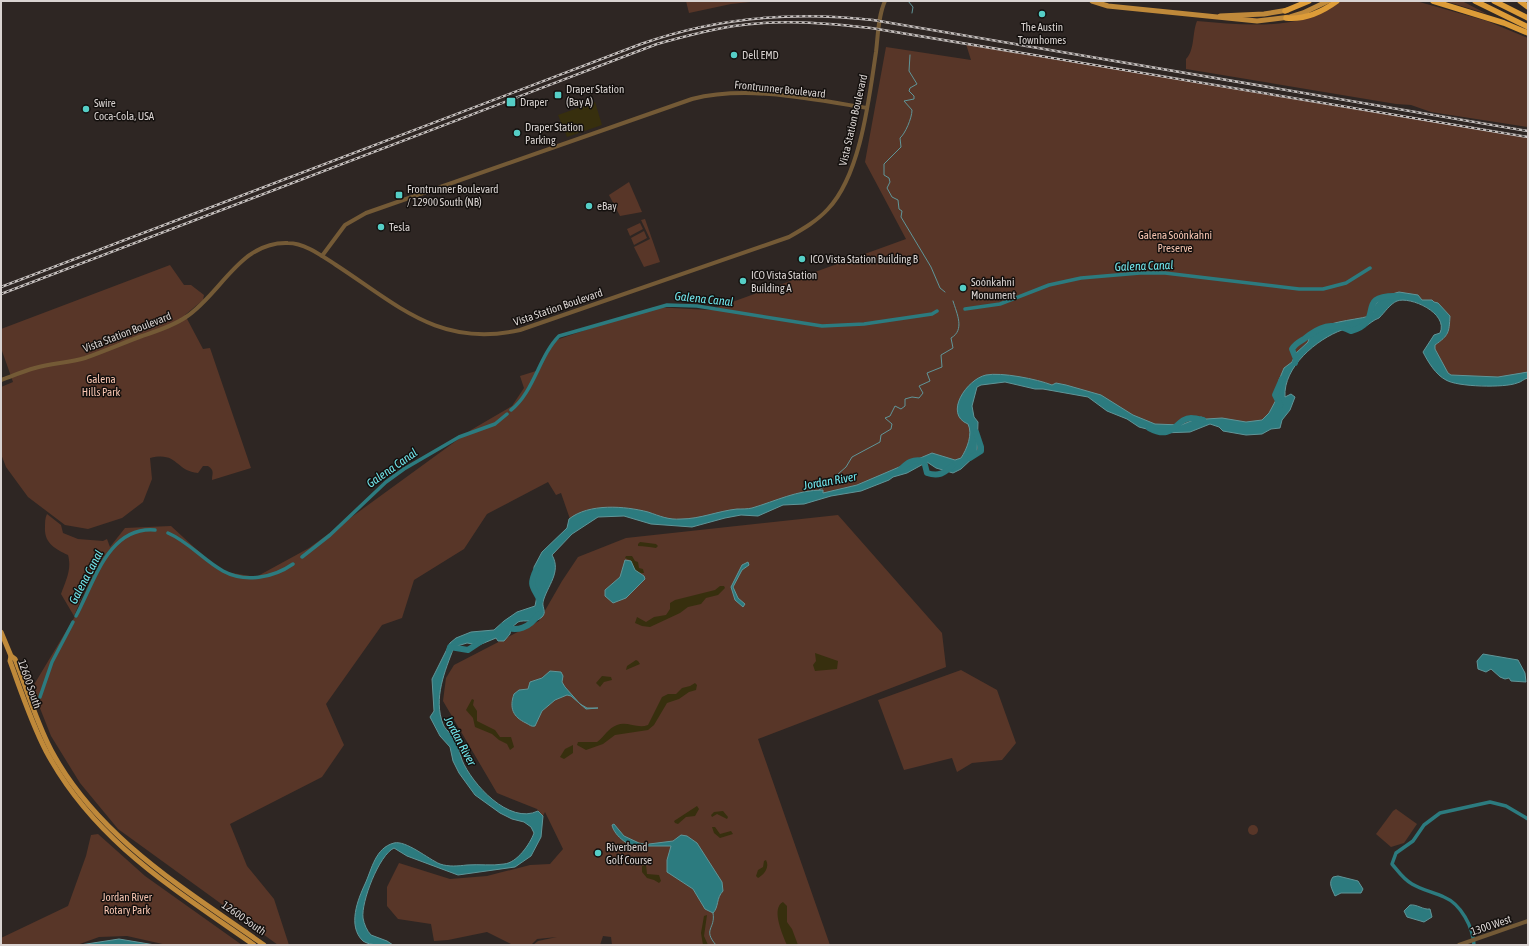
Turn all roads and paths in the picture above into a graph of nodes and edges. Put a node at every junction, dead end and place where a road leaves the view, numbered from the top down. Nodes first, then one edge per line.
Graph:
1 (885, 1) edge
2 (1093, 1) edge
3 (1309, 1) edge
4 (1314, 1) edge
5 (1328, 1) edge
6 (1337, 1) edge
7 (1428, 1) edge
8 (1433, 1) edge
9 (1475, 1) edge
10 (1494, 1) edge
11 (1520, 1) edge
12 (1528, 7) edge
13 (1454, 8) junction
14 (1285, 11) junction
15 (1219, 16) junction
16 (1286, 18) junction
17 (1528, 18) edge
18 (1528, 26) edge
19 (1528, 33) edge
20 (867, 108) junction
21 (322, 256) junction
22 (1, 380) edge
23 (1, 632) edge
24 (11, 656) junction
25 (1528, 922) edge
26 (254, 945) edge
27 (264, 945) edge
28 (1459, 945) edge

1 - 20 street, Vista Station Boulevard
2 - 15 main road
3 - 14 highway
4 - 14 main road
5 - 16 main road
6 - 16 highway
7 - 13 highway
8 - 13 highway
9 - 18 highway
10 - 17 highway
11 - 12 highway
13 - 19 highway
14 - 15 main road
15 - 16 main road
20 - 21 street, Frontrunner Boulevard
20 - 21 street, Vista Station Boulevard
21 - 22 street, Vista Station Boulevard
23 - 24 main road
24 - 26 main road, 12600 South
24 - 27 main road, 12600 South
25 - 28 street, 1300 West

